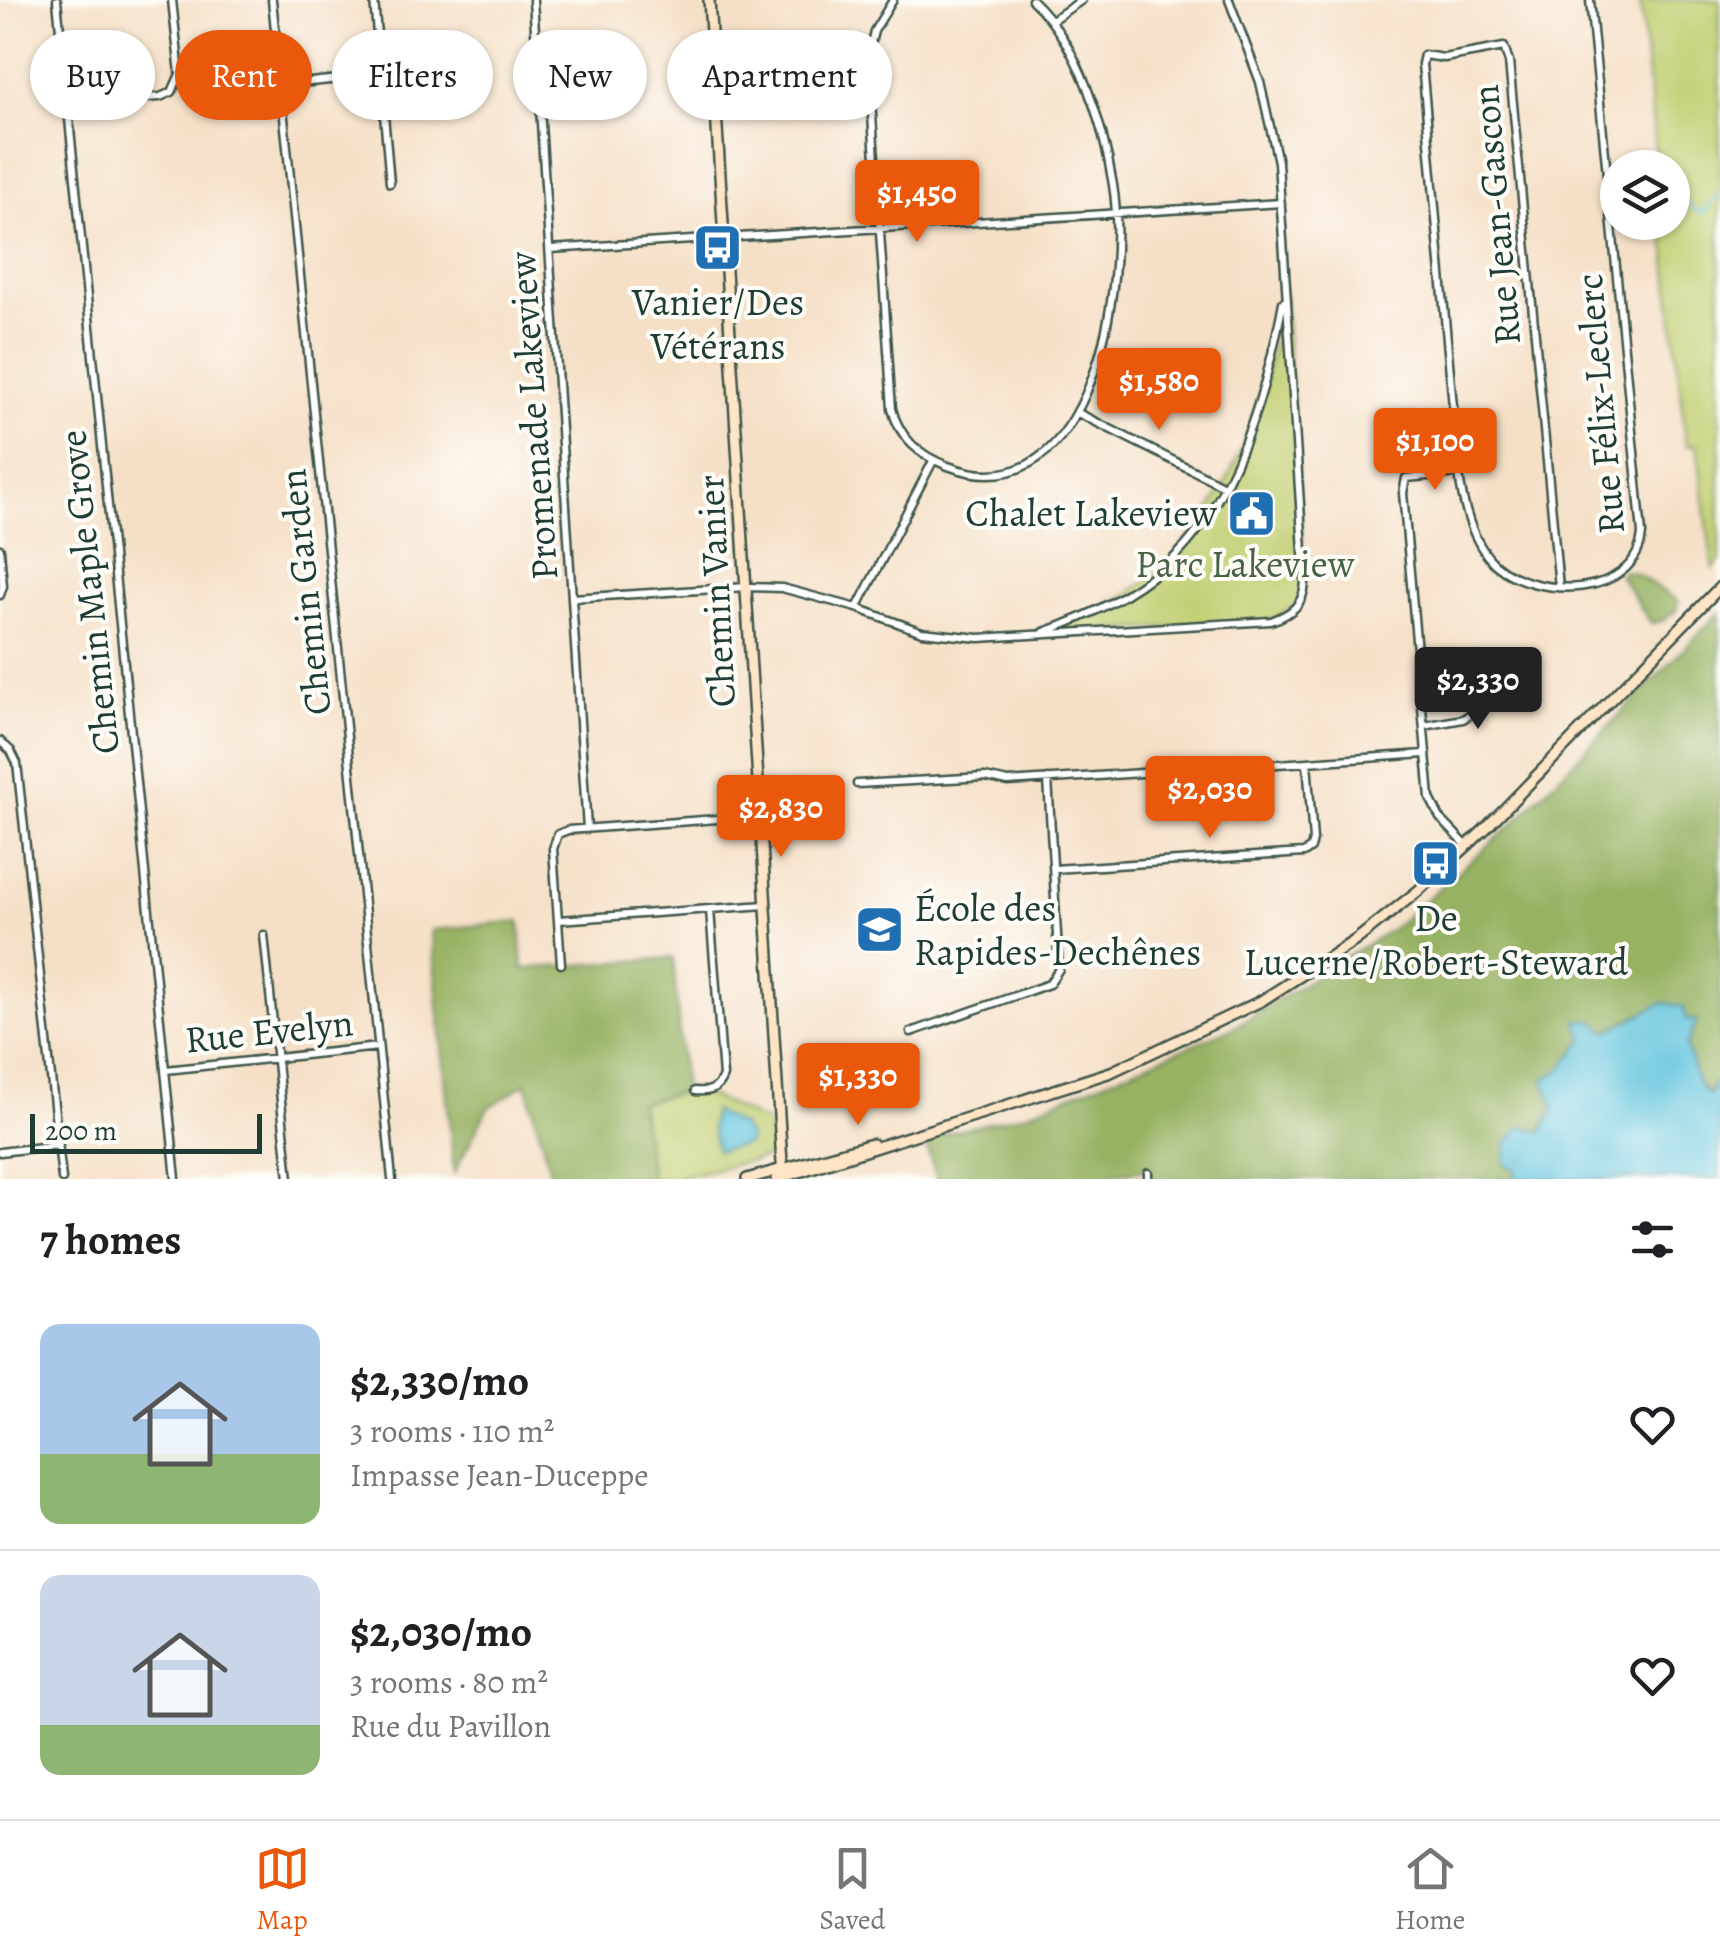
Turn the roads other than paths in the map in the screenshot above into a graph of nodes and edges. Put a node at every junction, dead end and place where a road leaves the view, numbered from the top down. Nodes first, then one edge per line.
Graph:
1 (57, 0) edge
2 (172, 0) edge
3 (272, 0) edge
4 (374, 0) edge
5 (534, 0) edge
6 (709, 0) edge
7 (893, 0) edge
8 (1032, 0) edge
9 (1082, 0) edge
10 (1229, 0) edge
11 (1590, 0) edge
12 (1052, 20) junction
13 (60, 30) edge
14 (275, 30) edge
15 (376, 30) edge
16 (1422, 64) joint
17 (155, 97) edge
18 (70, 120) edge
19 (285, 120) edge
20 (384, 120) edge
21 (390, 183) dead end
22 (1281, 204) junction
23 (1116, 214) junction
24 (879, 230) junction
25 (723, 239) junction
26 (550, 249) junction
27 (1284, 293) junction
28 (1078, 413) junction
29 (933, 460) junction
30 (1459, 472) junction
31 (1224, 486) junction
32 (0, 549) edge
33 (747, 587) junction
34 (1559, 587) junction
35 (1720, 587) edge
36 (0, 595) edge
37 (572, 598) junction
38 (858, 608) junction
39 (1033, 635) junction
40 (1513, 687) dead end
41 (1424, 726) junction
42 (0, 741) edge
43 (1425, 754) junction
44 (1307, 762) junction
45 (1048, 779) junction
46 (857, 784) dead end
47 (758, 816) junction
48 (587, 829) junction
49 (1466, 846) junction
50 (1054, 868) junction
51 (764, 906) junction
52 (710, 910) junction
53 (559, 920) junction
54 (264, 935) dead end
55 (561, 964) dead end
56 (910, 1032) dead end
57 (378, 1047) junction
58 (277, 1058) junction
59 (166, 1070) junction
60 (695, 1091) dead end
61 (59, 1145) junction
62 (0, 1152) edge
63 (782, 1176) edge
64 (62, 1179) edge
65 (176, 1179) edge
66 (289, 1179) edge
67 (392, 1179) edge
68 (747, 1179) edge

1 - 13 street, Chemin Maple Grove
2 - 17 street
3 - 14 street, Chemin Garden
4 - 15 street
5 - 26 street, Promenade Lakeview
6 - 25 street, Chemin Vanier
7 - 24 street
8 - 12 street
9 - 12 street
10 - 22 street
11 - 34 street, Rue Félix-Leclerc
12 - 23 street
16 - 30 street, Rue Félix-Leclerc
16 - 34 street, Rue Jean-Gascon
18 - 59 street, Chemin Maple Grove
19 - 57 street, Chemin Garden
20 - 21 street
22 - 23 street
22 - 27 street
23 - 24 street
23 - 28 street
24 - 25 street
24 - 29 street
25 - 26 street
25 - 33 street, Chemin Vanier
26 - 37 street, Promenade Lakeview
27 - 31 street
27 - 39 street
28 - 29 street
28 - 31 street
29 - 38 street
30 - 34 street, Rue Félix-Leclerc
30 - 41 street
31 - 39 street
32 - 36 street
33 - 37 street
33 - 38 street
33 - 47 street, Chemin Vanier
35 - 49 street
37 - 48 street, Promenade Lakeview
38 - 39 street
40 - 41 street
41 - 43 street
42 - 61 street
43 - 44 street
43 - 49 street
44 - 45 street
44 - 50 street
45 - 46 street
45 - 50 street
47 - 48 street
47 - 51 street, Chemin Vanier
48 - 53 street
49 - 63 street
50 - 56 street
51 - 52 street
51 - 63 street, Chemin Vanier
52 - 53 street
52 - 60 street
53 - 55 street
54 - 58 street
57 - 58 street, Rue Evelyn
57 - 67 street, Chemin Garden
58 - 59 street, Rue Evelyn
58 - 66 street
59 - 65 street, Chemin Maple Grove
61 - 62 street
61 - 64 street
63 - 68 street

